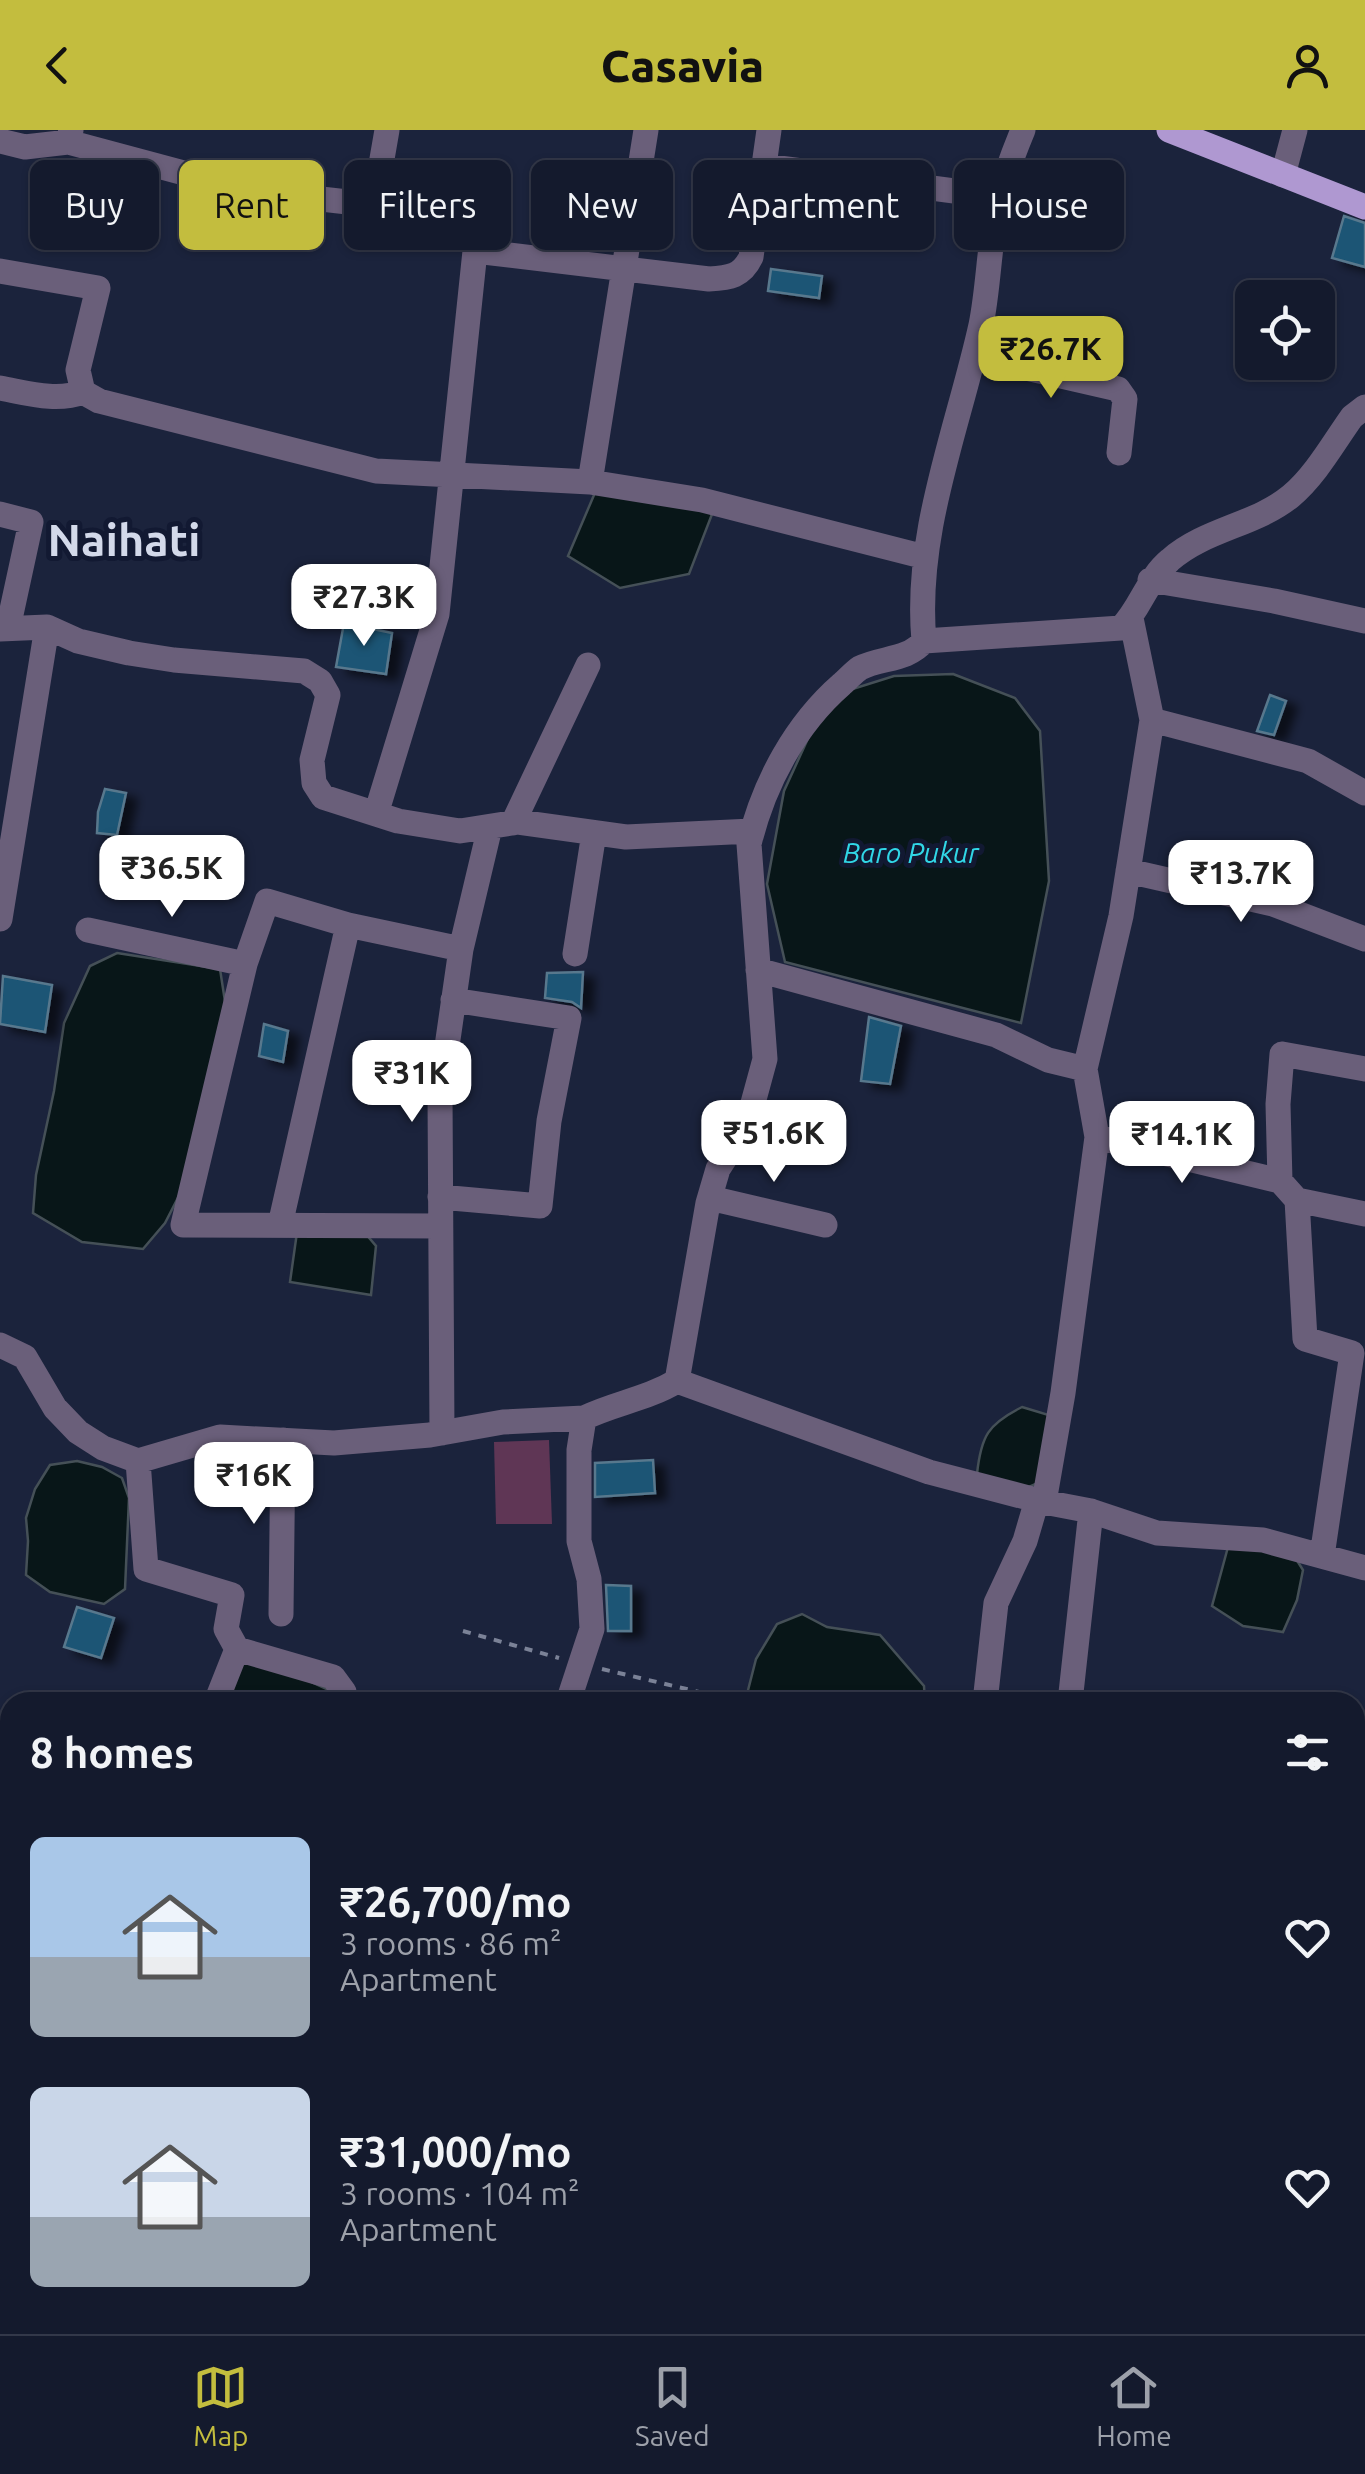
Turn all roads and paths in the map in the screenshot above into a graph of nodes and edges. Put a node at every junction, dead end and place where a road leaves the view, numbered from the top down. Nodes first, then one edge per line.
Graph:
1 (387, 130) edge
2 (646, 130) edge
3 (769, 130) edge
4 (1023, 130) edge
5 (1169, 130) edge
6 (1295, 130) edge
7 (69, 136) edge
8 (0, 141) edge
9 (765, 160) edge
10 (1013, 160) edge
11 (1283, 175) junction
12 (1365, 207) edge
13 (752, 250) edge
14 (993, 250) edge
15 (624, 268) junction
16 (0, 270) edge
17 (974, 356) junction
18 (0, 388) edge
19 (83, 392) junction
20 (1365, 406) edge
21 (1120, 453) dead end
22 (451, 475) junction
23 (590, 482) junction
24 (0, 514) edge
25 (924, 556) junction
26 (1150, 580) junction
27 (1131, 618) junction
28 (1365, 621) edge
29 (47, 627) junction
30 (4, 629) edge
31 (924, 641) junction
32 (588, 664) dead end
33 (1152, 720) junction
34 (1365, 793) edge
35 (376, 814) junction
36 (501, 825) junction
37 (752, 831) junction
38 (594, 833) junction
39 (1128, 872) junction
40 (0, 920) edge
41 (348, 925) junction
42 (88, 930) dead end
43 (1365, 939) edge
44 (461, 949) junction
45 (575, 954) dead end
46 (245, 964) junction
47 (758, 970) junction
48 (453, 1000) junction
49 (1365, 1069) edge
50 (1085, 1070) junction
51 (1097, 1137) junction
52 (1288, 1191) junction
53 (440, 1198) junction
54 (710, 1198) junction
55 (1365, 1214) edge
56 (280, 1225) junction
57 (824, 1225) dead end
58 (440, 1226) junction
59 (0, 1346) edge
60 (677, 1381) junction
61 (1354, 1412) edge
62 (584, 1418) junction
63 (442, 1433) junction
64 (283, 1440) junction
65 (138, 1461) junction
66 (1040, 1501) junction
67 (1091, 1511) junction
68 (1322, 1556) junction
69 (1365, 1568) edge
70 (281, 1614) dead end
71 (237, 1649) junction
72 (220, 1692) edge
73 (344, 1692) edge
74 (571, 1692) edge
75 (986, 1692) dead end
76 (1071, 1692) edge

1 - 7 street
2 - 15 street
3 - 9 street
4 - 10 street
5 - 11 main road
6 - 11 street
7 - 8 street
11 - 12 main road
13 - 15 street
14 - 17 street
15 - 22 street
15 - 23 street
16 - 19 street
17 - 21 street
17 - 25 street
18 - 19 street
19 - 22 street
20 - 26 street
22 - 23 street
22 - 35 street
23 - 25 street
24 - 30 street
25 - 31 street
26 - 27 street
26 - 28 street
27 - 31 street
27 - 33 street
29 - 30 street
29 - 35 street
29 - 40 street
31 - 37 street
32 - 36 street
33 - 34 street
33 - 39 street
35 - 36 street
36 - 38 street
36 - 44 street
37 - 38 street
37 - 47 street
38 - 45 street
39 - 43 street
39 - 50 street
41 - 44 street
41 - 46 street
41 - 56 street
42 - 46 street
44 - 48 street
46 - 56 street
47 - 50 street
47 - 54 street
48 - 53 street
48 - 53 street
49 - 52 street
50 - 51 street
51 - 52 street
51 - 66 street
52 - 55 street
52 - 61 street
53 - 58 street
54 - 57 street
54 - 60 street
56 - 58 street
58 - 63 street
59 - 65 street
60 - 62 street
60 - 66 street
61 - 68 street
62 - 63 street
62 - 74 street
63 - 64 street
64 - 65 street
64 - 70 street
65 - 71 street
66 - 67 street
66 - 75 street
67 - 68 street
67 - 76 street
68 - 69 street
71 - 72 street
71 - 73 street

